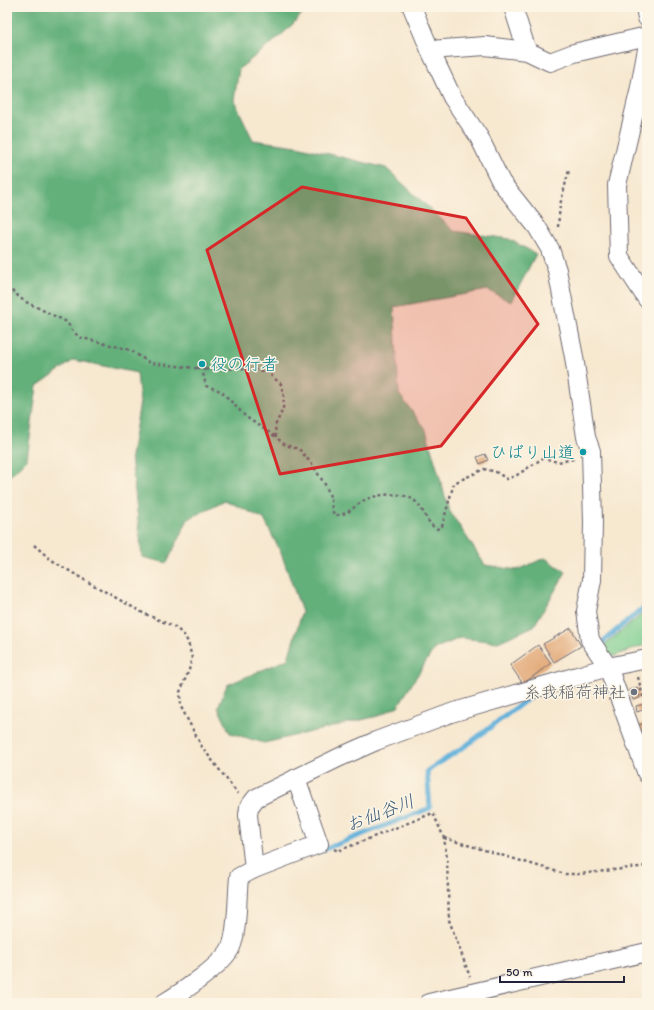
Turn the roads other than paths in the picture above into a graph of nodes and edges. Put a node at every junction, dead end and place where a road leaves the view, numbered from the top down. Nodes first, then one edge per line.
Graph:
1 (412, 7) edge
2 (513, 7) edge
3 (645, 7) edge
4 (647, 18) edge
5 (647, 36) edge
6 (647, 49) edge
7 (430, 50) junction
8 (527, 51) junction
9 (647, 299) edge
10 (608, 667) junction
11 (645, 667) edge
12 (647, 774) edge
13 (296, 778) junction
14 (254, 869) junction
15 (647, 952) edge
16 (164, 1003) edge
17 (429, 1003) edge

1 - 7 street
2 - 8 street
3 - 4 street
5 - 8 street
6 - 9 street
7 - 8 street
7 - 10 street
10 - 11 street
10 - 12 street
10 - 13 street
13 - 14 street
13 - 14 street
14 - 16 street
15 - 17 street

